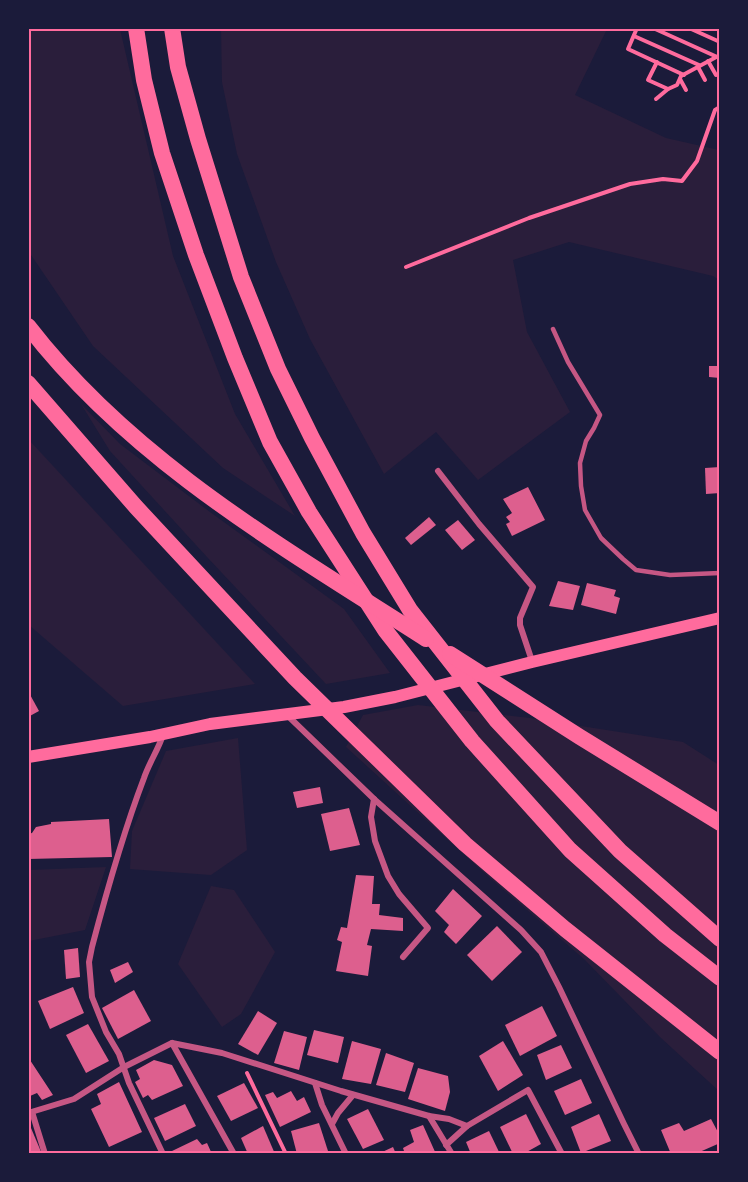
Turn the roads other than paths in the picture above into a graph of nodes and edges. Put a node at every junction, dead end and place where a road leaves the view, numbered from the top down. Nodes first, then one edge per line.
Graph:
1 (136, 28) edge
2 (172, 28) edge
3 (28, 326) edge
4 (553, 329) dead end
5 (28, 383) edge
6 (438, 471) dead end
7 (720, 573) edge
8 (720, 618) edge
9 (532, 662) junction
10 (287, 714) junction
11 (163, 734) junction
12 (28, 757) edge
13 (374, 799) junction
14 (720, 823) edge
15 (720, 939) edge
16 (403, 957) dead end
17 (720, 978) edge
18 (172, 1043) junction
19 (720, 1052) edge
20 (124, 1067) junction
21 (315, 1083) junction
22 (353, 1095) junction
23 (30, 1113) edge
24 (429, 1116) junction
25 (332, 1124) junction
26 (467, 1126) junction
27 (447, 1145) junction
28 (45, 1154) edge
29 (163, 1154) edge
30 (234, 1154) edge
31 (346, 1154) edge
32 (452, 1154) edge
33 (562, 1154) edge
34 (639, 1154) edge

1 - 17 highway
2 - 15 highway
3 - 14 highway
4 - 7 lane
5 - 19 highway
6 - 9 street
8 - 9 main road
9 - 10 main road
10 - 11 main road
10 - 13 street
11 - 12 main road
11 - 20 street
13 - 16 street
13 - 34 street
18 - 20 street
18 - 21 street
18 - 30 street
20 - 23 street
20 - 29 street
21 - 22 street
21 - 25 street
22 - 24 street
22 - 25 street
23 - 28 street
24 - 26 street
24 - 27 street
25 - 31 street
26 - 27 street
26 - 33 street
27 - 32 street

